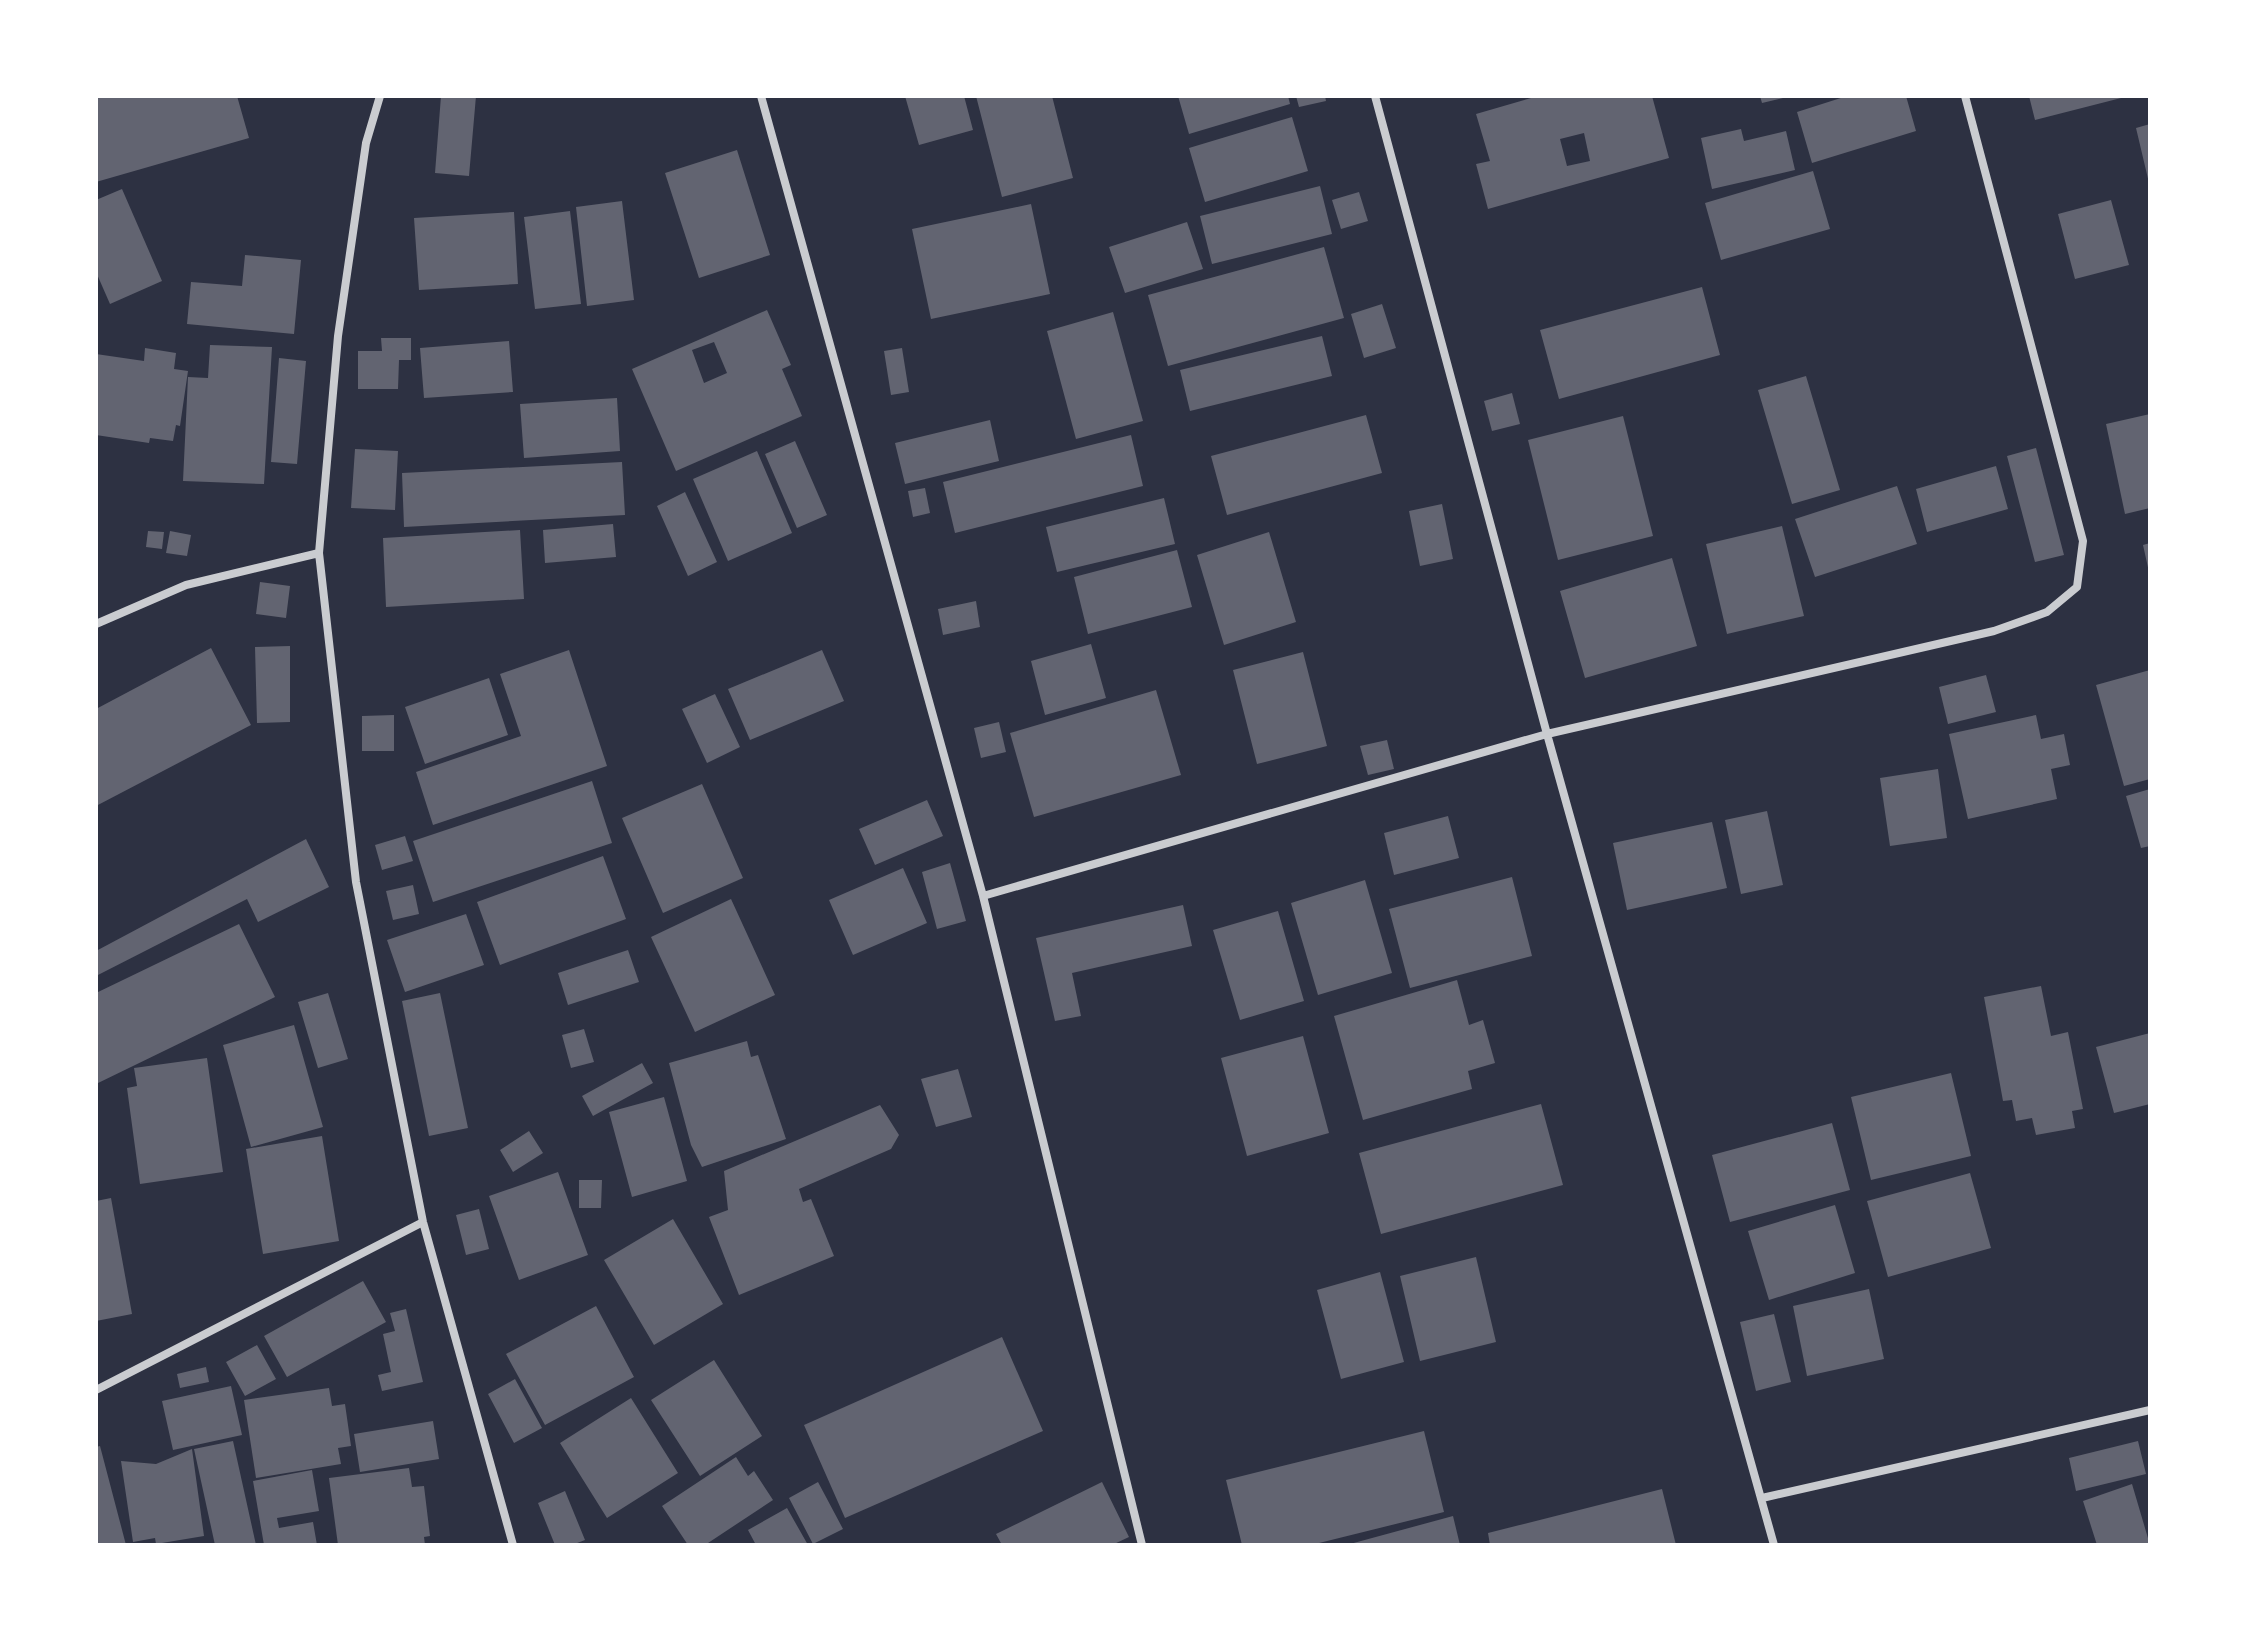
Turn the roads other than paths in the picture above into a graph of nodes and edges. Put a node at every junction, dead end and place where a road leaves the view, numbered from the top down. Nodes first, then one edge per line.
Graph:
1 (380, 96) edge
2 (761, 96) edge
3 (1375, 96) edge
4 (1965, 96) edge
5 (319, 553) junction
6 (96, 624) edge
7 (1547, 734) junction
8 (983, 896) junction
9 (423, 1222) junction
10 (96, 1390) edge
11 (2150, 1410) edge
12 (1762, 1498) junction
13 (513, 1545) edge
14 (1142, 1545) edge
15 (1774, 1545) edge

1 - 5 street
2 - 8 street
3 - 7 street
4 - 7 street
5 - 6 street
5 - 9 street
7 - 8 street
7 - 12 street
8 - 14 street
9 - 10 street
9 - 13 street
11 - 12 street
12 - 15 street

